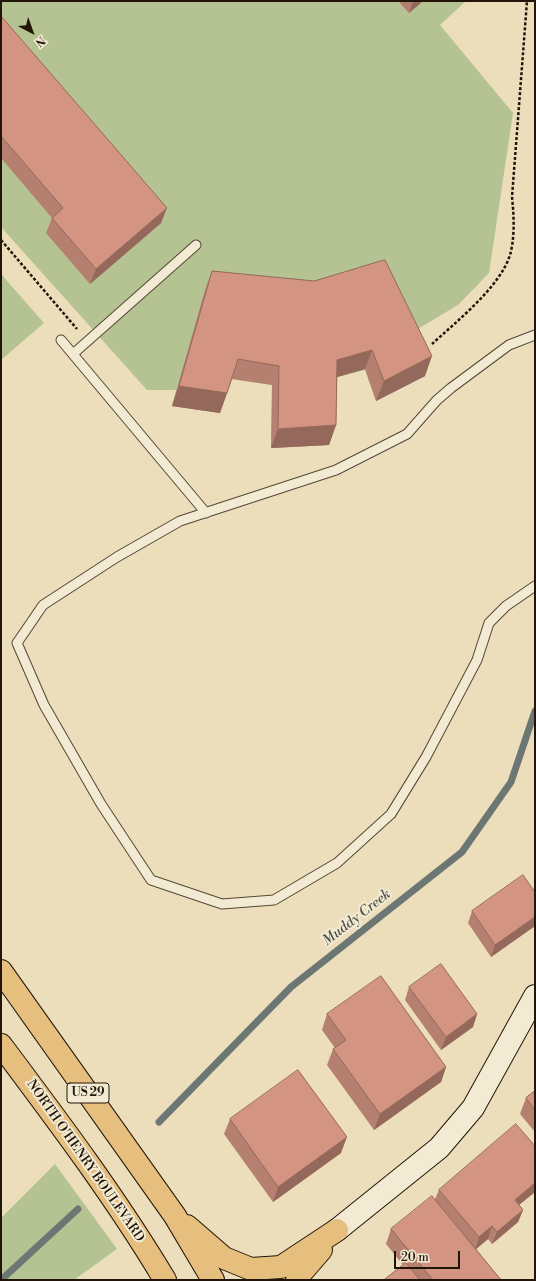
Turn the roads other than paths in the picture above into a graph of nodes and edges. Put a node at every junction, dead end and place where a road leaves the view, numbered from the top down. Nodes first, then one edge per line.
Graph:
1 (196, 246) dead end
2 (535, 335) edge
3 (61, 340) dead end
4 (73, 354) junction
5 (206, 512) junction
6 (535, 586) edge
7 (1, 971) edge
8 (535, 996) edge
9 (1, 1045) edge
10 (175, 1216) junction
11 (337, 1230) junction
12 (139, 1236) junction
13 (150, 1280) edge
14 (165, 1280) edge
15 (213, 1280) edge
16 (297, 1280) edge

1 - 4 lane
2 - 5 lane
3 - 4 lane
4 - 5 lane
5 - 6 lane
7 - 10 highway, US 29
8 - 11 main road
9 - 12 highway, NORTH O'HENRY BOULEVARD / US 29
10 - 11 highway
10 - 15 highway, US 29
11 - 16 highway
12 - 13 highway
12 - 14 highway, NORTH O'HENRY BOULEVARD / US 29

